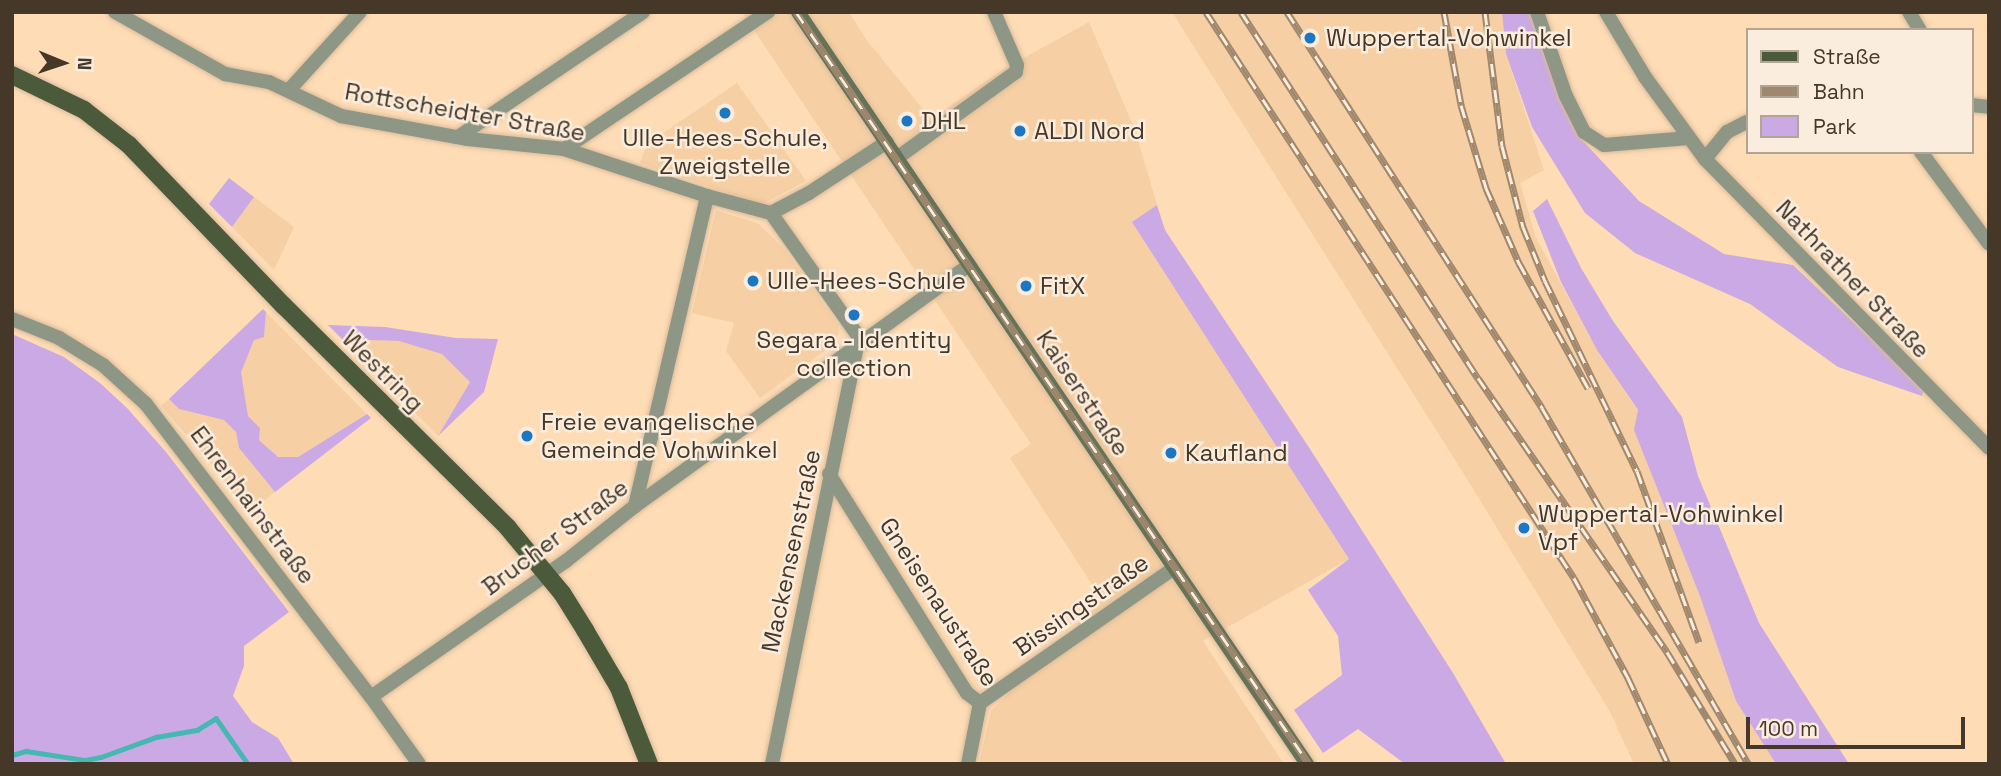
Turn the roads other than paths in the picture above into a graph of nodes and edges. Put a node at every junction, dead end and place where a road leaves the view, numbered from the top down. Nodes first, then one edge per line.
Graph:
1 (115, 12) edge
2 (360, 12) edge
3 (643, 12) edge
4 (768, 12) edge
5 (799, 12) edge
6 (994, 12) edge
7 (1537, 12) edge
8 (1606, 12) edge
9 (1909, 12) edge
10 (1919, 28) edge
11 (12, 75) edge
12 (289, 90) junction
13 (1745, 123) edge
14 (458, 137) junction
15 (1689, 138) junction
16 (887, 142) junction
17 (564, 149) junction
18 (1922, 154) edge
19 (897, 158) junction
20 (1705, 159) junction
21 (707, 196) junction
22 (771, 213) junction
23 (1989, 244) edge
24 (969, 265) junction
25 (12, 318) edge
26 (860, 346) junction
27 (1989, 448) edge
28 (830, 474) junction
29 (635, 506) junction
30 (1174, 568) junction
31 (547, 574) junction
32 (371, 697) junction
33 (980, 703) junction
34 (419, 764) edge
35 (649, 764) edge
36 (772, 764) edge
37 (968, 764) edge
38 (1307, 764) edge

1 - 12 street, Rottscheidter Straße
2 - 12 street
3 - 14 street
4 - 17 street
5 - 16 main road, Kaiserstraße
6 - 19 street
7 - 15 street
8 - 15 street, Nathrather Straße
9 - 10 street
11 - 31 main road, Westring
12 - 14 street, Rottscheidter Straße
13 - 20 street
14 - 17 street, Rottscheidter Straße
15 - 20 street, Nathrather Straße
16 - 19 main road, Kaiserstraße
16 - 22 street
17 - 21 street, Rottscheidter Straße
18 - 23 street
19 - 24 main road, Kaiserstraße
20 - 27 street, Nathrather Straße
21 - 22 street, Rottscheidter Straße
21 - 29 street
22 - 26 street
24 - 26 street, Brucher Straße
24 - 30 main road, Kaiserstraße
25 - 32 street, Ehrenhainstraße
26 - 28 street, Mackensenstraße
26 - 29 street, Brucher Straße
28 - 33 street, Gneisenaustraße
28 - 36 street, Mackensenstraße
29 - 31 street, Brucher Straße
30 - 33 street, Bissingstraße
30 - 38 main road, Kaiserstraße
31 - 32 street, Brucher Straße
31 - 35 main road, Westring
32 - 34 street, Ehrenhainstraße
33 - 37 street, Gneisenaustraße

